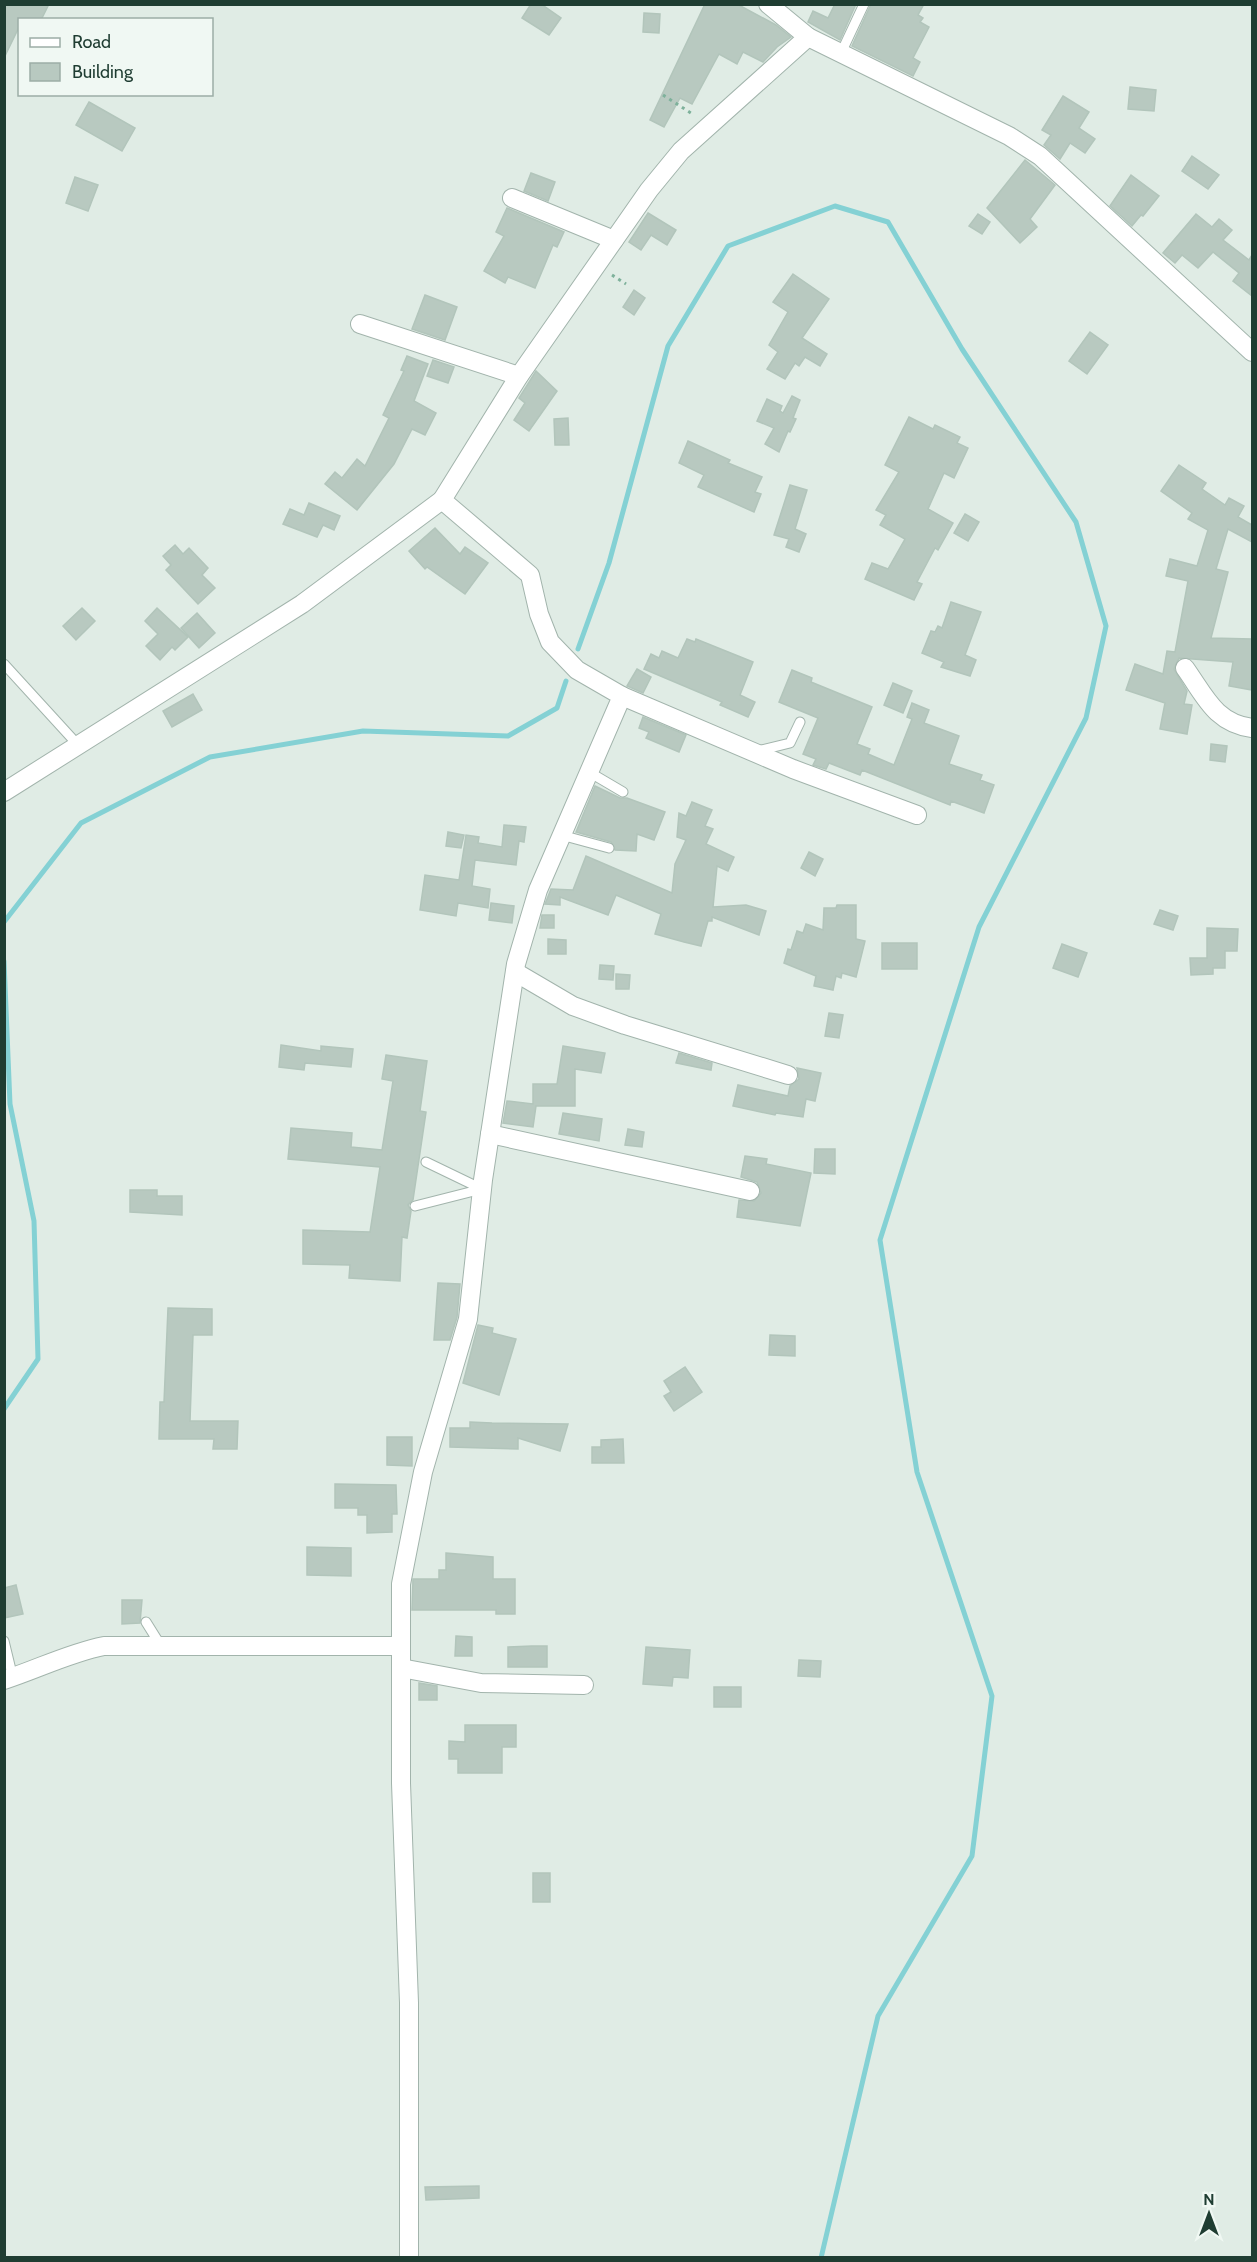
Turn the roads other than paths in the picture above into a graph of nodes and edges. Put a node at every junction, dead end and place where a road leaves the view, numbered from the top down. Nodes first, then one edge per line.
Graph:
1 (768, 4) edge
2 (864, 4) edge
3 (808, 37) junction
4 (841, 53) junction
5 (512, 198) dead end
6 (614, 240) junction
7 (360, 324) dead end
8 (1252, 352) edge
9 (519, 376) junction
10 (442, 500) junction
11 (4, 664) edge
12 (1185, 668) dead end
13 (615, 692) junction
14 (800, 722) dead end
15 (1252, 728) edge
16 (78, 745) junction
17 (752, 752) junction
18 (589, 771) junction
19 (4, 792) edge
20 (623, 792) dead end
21 (917, 815) dead end
22 (561, 835) junction
23 (609, 848) dead end
24 (515, 972) junction
25 (788, 1075) dead end
26 (490, 1134) junction
27 (426, 1162) dead end
28 (482, 1189) junction
29 (750, 1191) dead end
30 (415, 1206) dead end
31 (146, 1622) dead end
32 (4, 1641) edge
33 (161, 1646) junction
34 (401, 1646) junction
35 (401, 1668) junction
36 (9, 1679) edge
37 (584, 1685) dead end
38 (409, 2258) edge

1 - 3 street
2 - 4 lane
3 - 4 street
3 - 6 street
4 - 8 street
5 - 6 street
6 - 9 street
7 - 9 street
9 - 10 street
10 - 13 street
10 - 16 street
11 - 16 lane
12 - 15 street
13 - 17 street
13 - 18 street
14 - 17 lane
16 - 19 street
17 - 21 street
18 - 20 lane
18 - 22 street
22 - 23 lane
22 - 24 street
24 - 25 street
24 - 26 street
26 - 28 street
26 - 29 street
27 - 28 lane
28 - 30 lane
28 - 34 street
31 - 33 lane
32 - 36 lane
33 - 34 street
33 - 36 street
34 - 35 street
35 - 37 street
35 - 38 street

